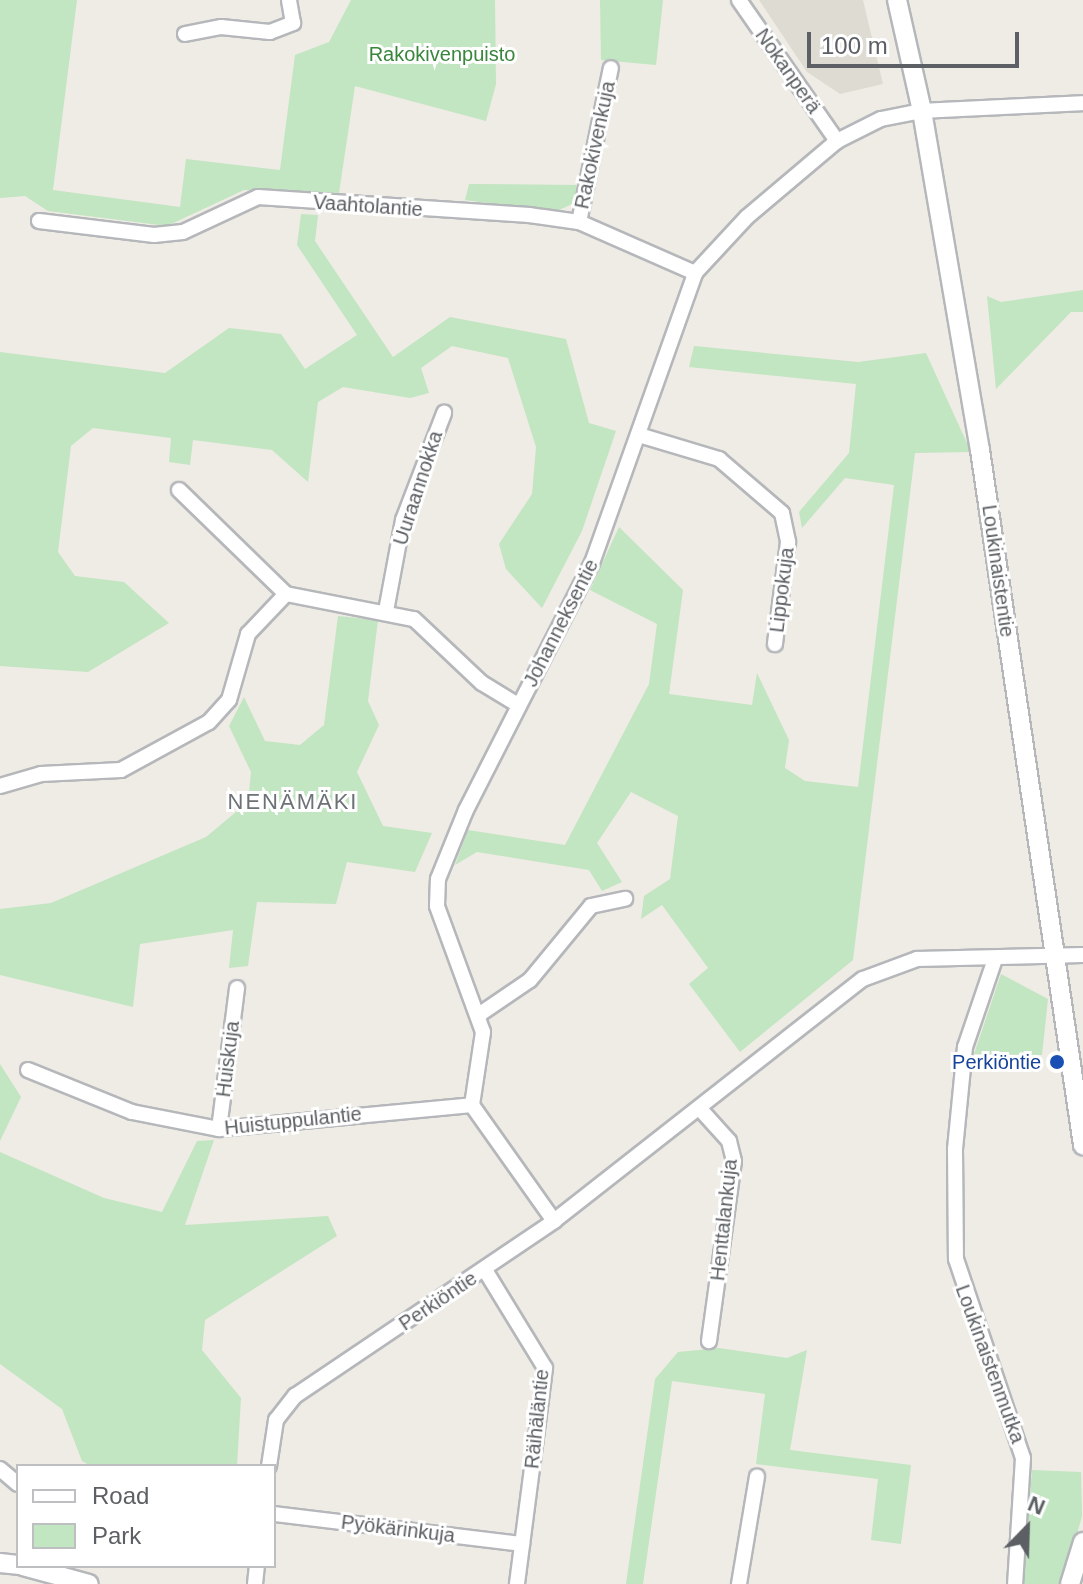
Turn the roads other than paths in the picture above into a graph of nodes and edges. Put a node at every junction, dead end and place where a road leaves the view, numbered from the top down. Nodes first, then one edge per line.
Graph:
1 (289, 0) edge
2 (739, 0) edge
3 (897, 0) edge
4 (185, 34) dead end
5 (611, 68) dead end
6 (1083, 103) edge
7 (922, 111) junction
8 (837, 141) junction
9 (39, 221) dead end
10 (579, 222) junction
11 (695, 273) junction
12 (444, 413) dead end
13 (639, 435) junction
14 (179, 490) dead end
15 (286, 594) junction
16 (386, 611) junction
17 (775, 644) dead end
18 (518, 705) junction
19 (0, 786) edge
20 (625, 899) dead end
21 (1083, 955) edge
22 (1055, 956) junction
23 (995, 959) junction
24 (237, 988) dead end
25 (480, 1014) junction
26 (28, 1070) dead end
27 (472, 1105) junction
28 (701, 1110) junction
29 (219, 1129) junction
30 (1083, 1145) edge
31 (554, 1221) junction
32 (485, 1270) junction
33 (709, 1341) dead end
34 (269, 1464) edge
35 (0, 1469) edge
36 (757, 1476) dead end
37 (16, 1482) edge
38 (276, 1514) edge
39 (1083, 1542) edge
40 (522, 1544) junction
41 (30, 1568) edge
42 (67, 1580) edge
43 (89, 1584) edge
44 (517, 1584) edge
45 (739, 1584) edge
46 (1015, 1584) edge
47 (1070, 1584) edge

1 - 4 street
2 - 8 street, Nokanperä
3 - 7 street, Loukinaistentie
5 - 10 street, Rakokivenkuja
6 - 7 street, Johanneksentie
7 - 8 street, Johanneksentie
7 - 22 street, Loukinaistentie
8 - 11 street, Johanneksentie
9 - 10 street, Vaahtolantie
10 - 11 street, Vaahtolantie
11 - 13 street, Johanneksentie
12 - 16 street, Uuraannokka
13 - 17 street, Lippokuja
13 - 18 street, Johanneksentie
14 - 15 street
15 - 16 street
15 - 19 street
16 - 18 street
18 - 25 street, Johanneksentie
20 - 25 street
21 - 22 street, Perkiöntie
22 - 23 street, Perkiöntie
22 - 30 street, Loukinaistentie
23 - 28 street, Perkiöntie
23 - 46 street, Loukinaistenmutka
24 - 29 street, Huiskuja
25 - 27 street, Johanneksentie
26 - 29 street, Huistuppulantie
27 - 29 street, Huistuppulantie
27 - 31 street
28 - 31 street, Perkiöntie
28 - 33 street, Henttalankuja
31 - 32 street, Perkiöntie
32 - 34 street, Perkiöntie
32 - 40 street, Räihäläntie
35 - 37 street
36 - 45 street
38 - 40 street, Pyökärinkuja
39 - 47 street
40 - 44 street, Räihäläntie
41 - 42 street
42 - 43 street

